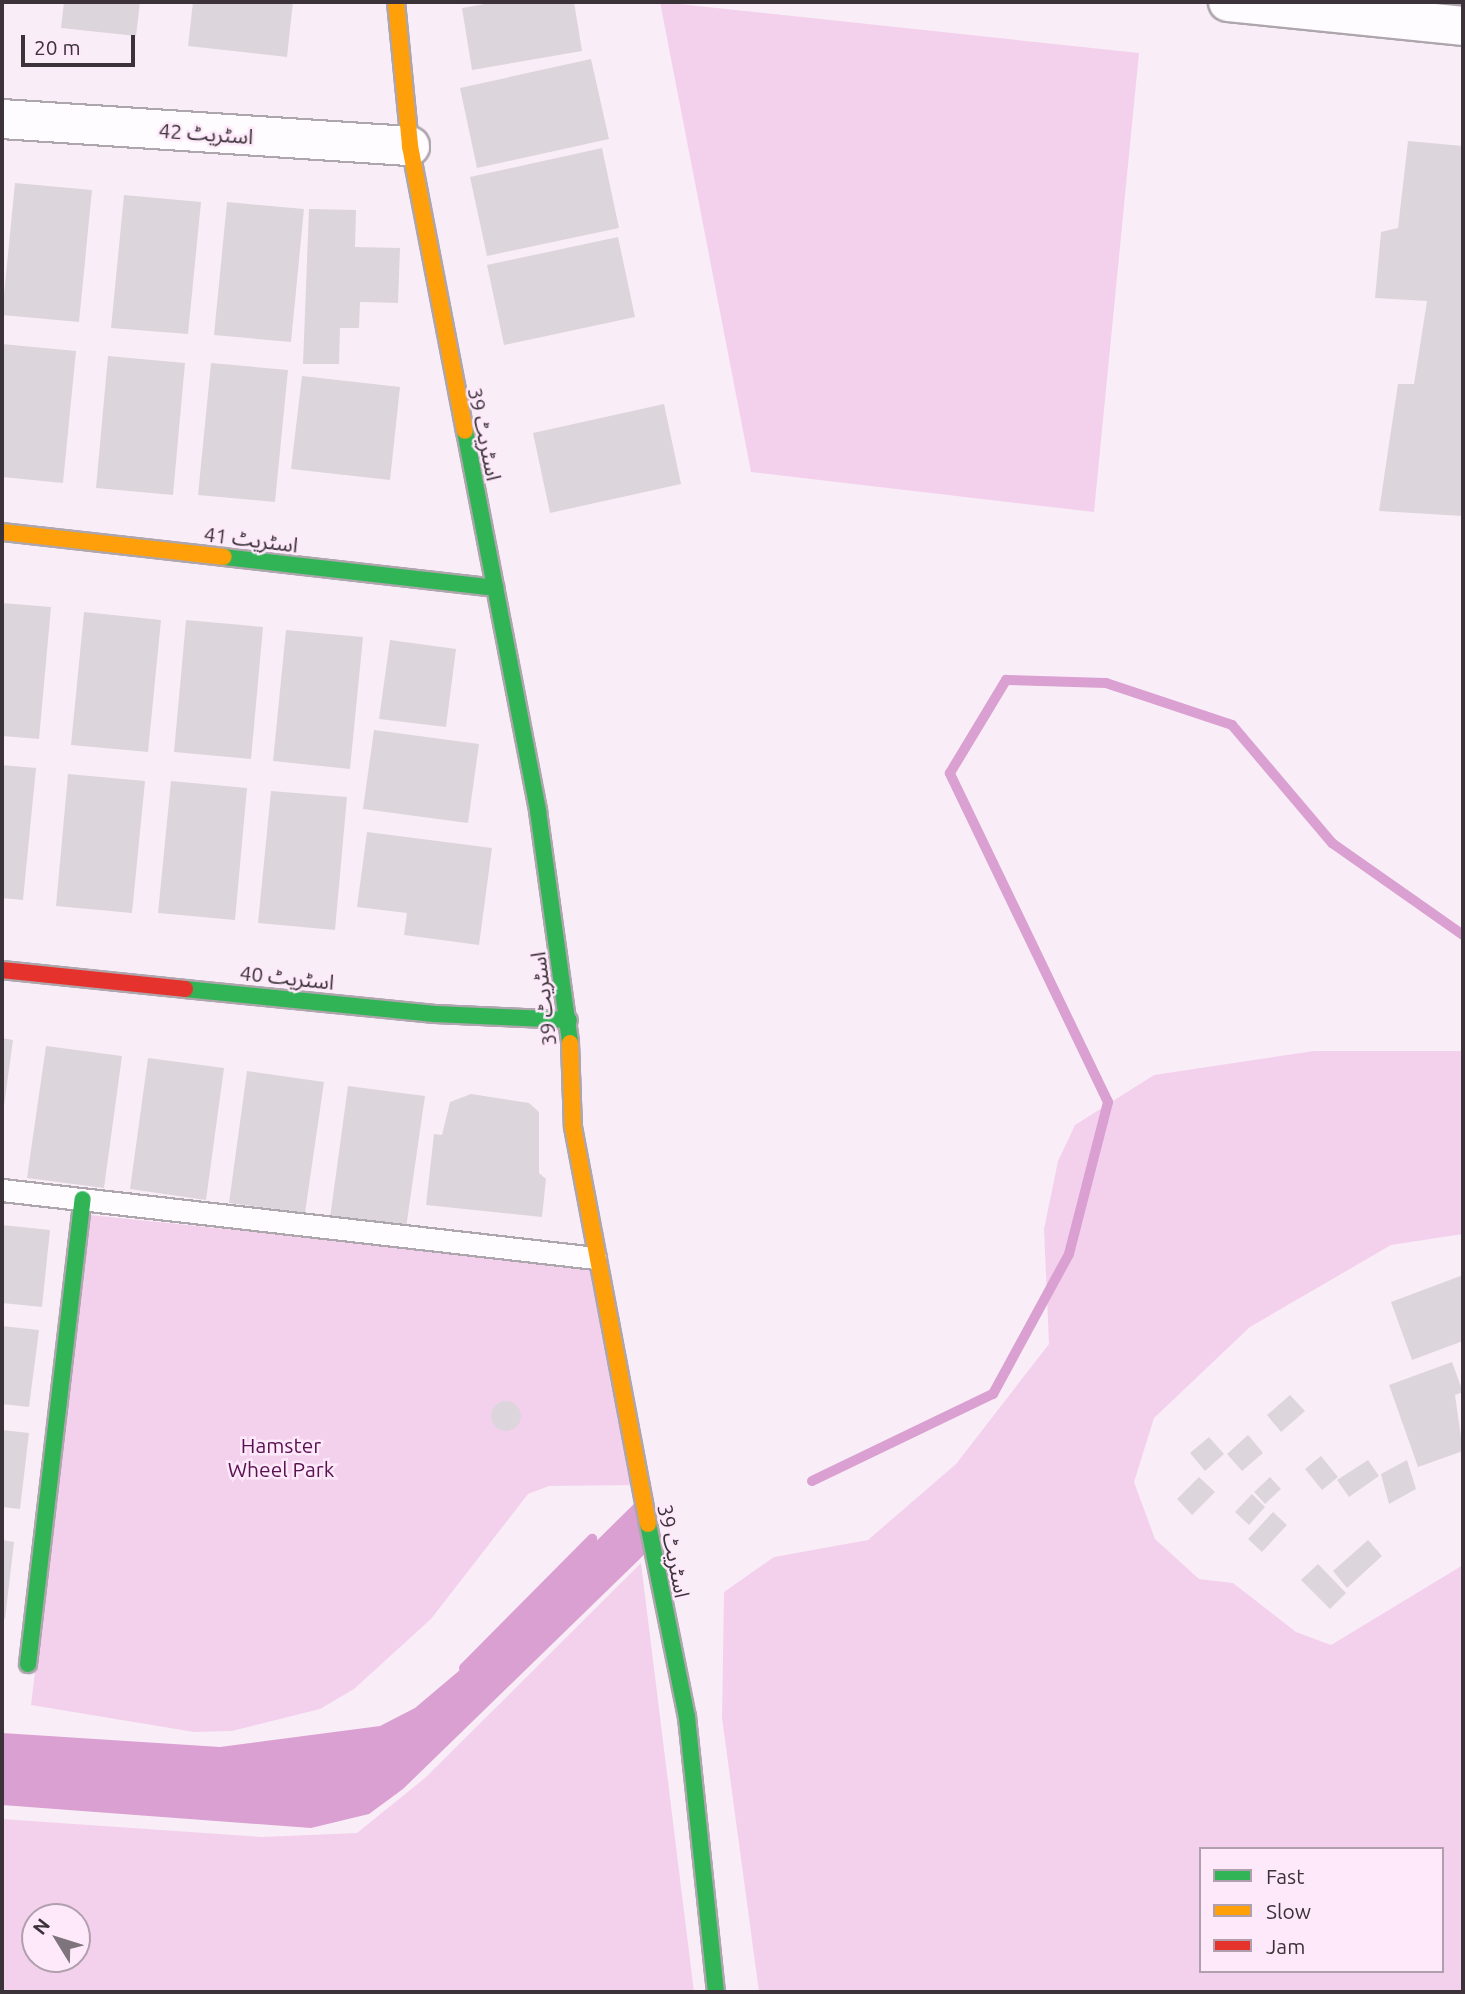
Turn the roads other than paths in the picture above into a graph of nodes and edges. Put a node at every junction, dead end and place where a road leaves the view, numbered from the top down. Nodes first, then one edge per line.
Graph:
1 (396, 2) edge
2 (1228, 2) edge
3 (1463, 26) edge
4 (2, 119) edge
5 (410, 146) junction
6 (2, 532) edge
7 (495, 588) junction
8 (2, 970) edge
9 (569, 1020) junction
10 (2, 1190) edge
11 (83, 1199) junction
12 (596, 1258) junction
13 (28, 1664) dead end
14 (716, 1992) edge

1 - 5 street, اسٹریٹ 39
2 - 3 street
4 - 5 street, اسٹریٹ 42
5 - 7 street, اسٹریٹ 39
6 - 7 street, اسٹریٹ 41
7 - 9 street, اسٹریٹ 39
8 - 9 street, اسٹریٹ 40
9 - 12 street, اسٹریٹ 39
10 - 11 lane
11 - 12 lane
11 - 13 street
12 - 14 street, اسٹریٹ 39

